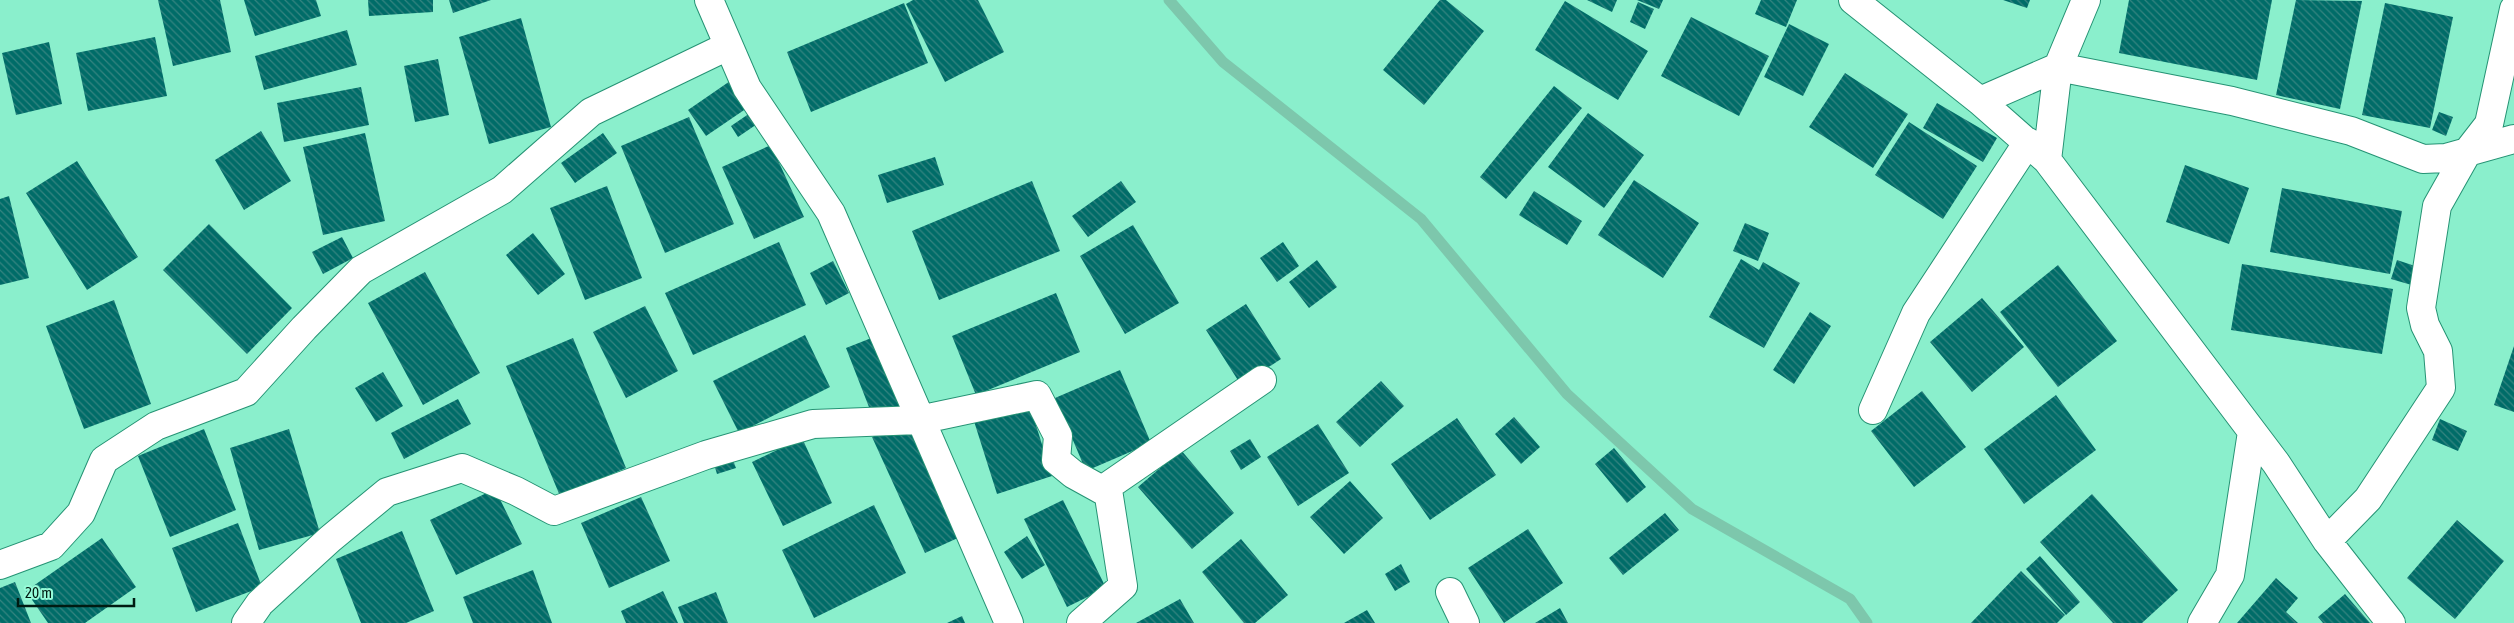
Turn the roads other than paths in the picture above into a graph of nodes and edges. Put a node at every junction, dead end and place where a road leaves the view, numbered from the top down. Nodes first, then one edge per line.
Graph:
1 (709, 0) edge
2 (1853, 0) edge
3 (2086, 0) edge
4 (2514, 9) edge
5 (728, 46) junction
6 (2058, 67) junction
7 (1980, 101) junction
8 (2514, 139) edge
9 (2037, 151) junction
10 (2468, 151) junction
11 (2423, 160) junction
12 (2437, 206) junction
13 (1262, 380) dead end
14 (1873, 410) dead end
15 (920, 420) junction
16 (2252, 432) junction
17 (1102, 490) junction
18 (2326, 542) junction
19 (0, 565) edge
20 (1450, 592) dead end
21 (246, 623) edge
22 (1009, 623) edge
23 (1081, 623) edge
24 (1465, 623) edge
25 (2202, 623) edge
26 (2391, 623) edge

1 - 5 street
2 - 7 street
3 - 6 street
4 - 10 street
5 - 15 street
5 - 19 street
6 - 7 street
6 - 9 street
6 - 11 street
7 - 9 street
8 - 10 street
9 - 14 street
9 - 16 street
10 - 11 street
10 - 12 street
11 - 12 street
12 - 18 street
13 - 17 street
15 - 17 street
15 - 21 street
15 - 22 street
16 - 18 street
16 - 25 street
17 - 23 street
18 - 26 street
20 - 24 street

